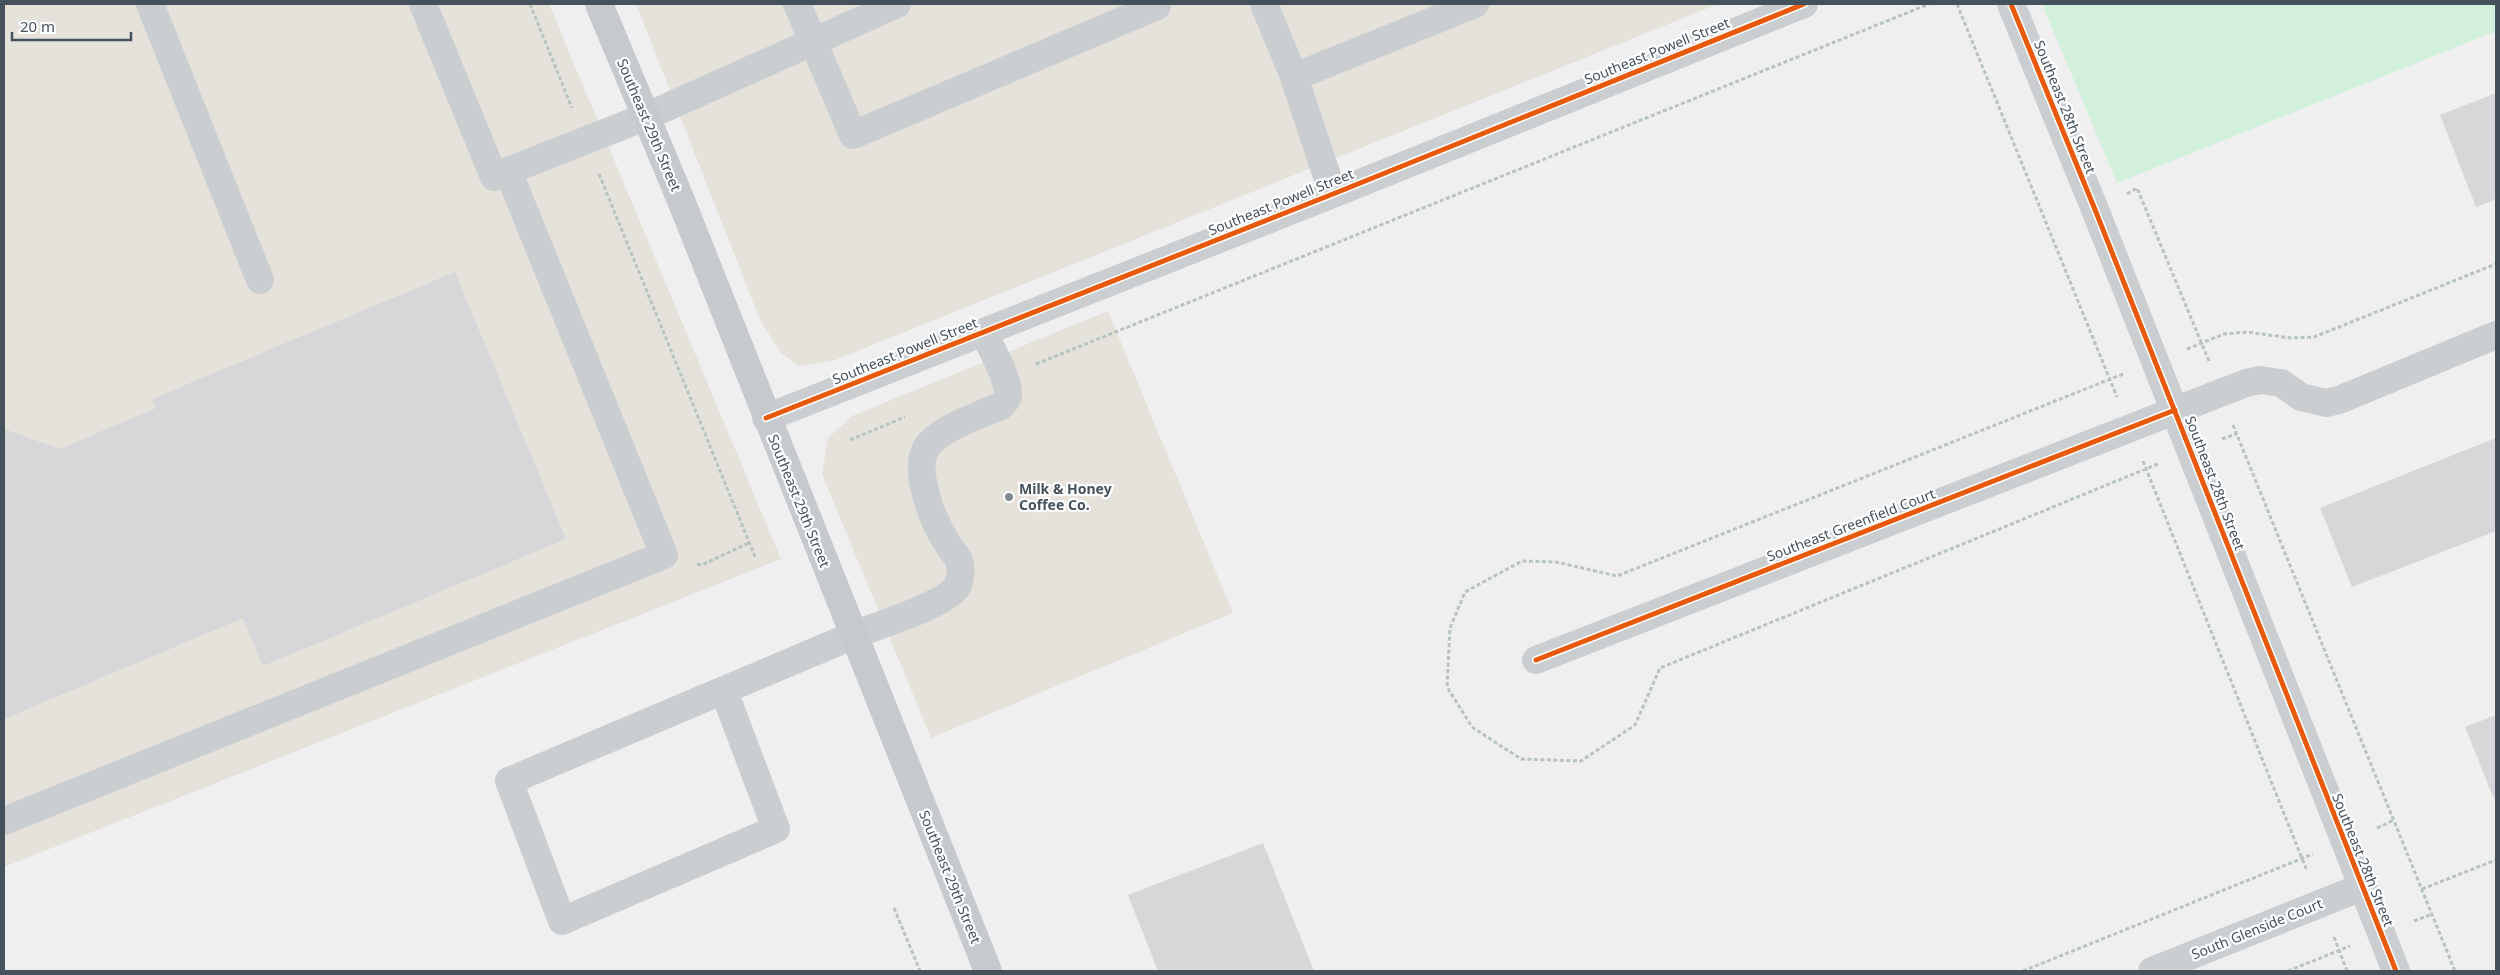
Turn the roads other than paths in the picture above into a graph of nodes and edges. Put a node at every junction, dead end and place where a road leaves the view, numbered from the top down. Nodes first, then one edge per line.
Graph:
1 (150, 4) edge
2 (423, 4) edge
3 (599, 4) edge
4 (797, 4) edge
5 (897, 4) edge
6 (1156, 4) edge
7 (1264, 4) edge
8 (1475, 4) edge
9 (1804, 4) edge
10 (2011, 4) edge
11 (812, 42) junction
12 (1294, 76) junction
13 (645, 117) junction
14 (494, 177) dead end
15 (1333, 194) junction
16 (260, 280) dead end
17 (984, 332) junction
18 (2496, 335) edge
19 (2175, 410) junction
20 (766, 418) junction
21 (853, 635) junction
22 (1536, 660) dead end
23 (724, 691) junction
24 (4, 821) edge
25 (2362, 887) junction
26 (988, 971) edge
27 (2152, 971) edge
28 (2396, 971) edge

1 - 16 street
2 - 14 street
3 - 13 main road, Southeast 29th Street
4 - 11 street
5 - 11 street
6 - 11 street
7 - 12 street
8 - 12 street
9 - 15 street, Southeast Powell Street
10 - 19 street, Southeast 28th Street
11 - 13 street
12 - 15 street
13 - 20 main road, Southeast 29th Street
13 - 24 street
15 - 17 street, Southeast Powell Street
17 - 20 street, Southeast Powell Street
17 - 21 street
18 - 19 street, Southeast Greenfield Court
19 - 22 street, Southeast Greenfield Court
19 - 25 street, Southeast 28th Street
20 - 21 main road, Southeast 29th Street
21 - 23 street
21 - 26 main road, Southeast 29th Street
23 - 23 street
25 - 27 street, South Glenside Court
25 - 28 street, Southeast 28th Street

